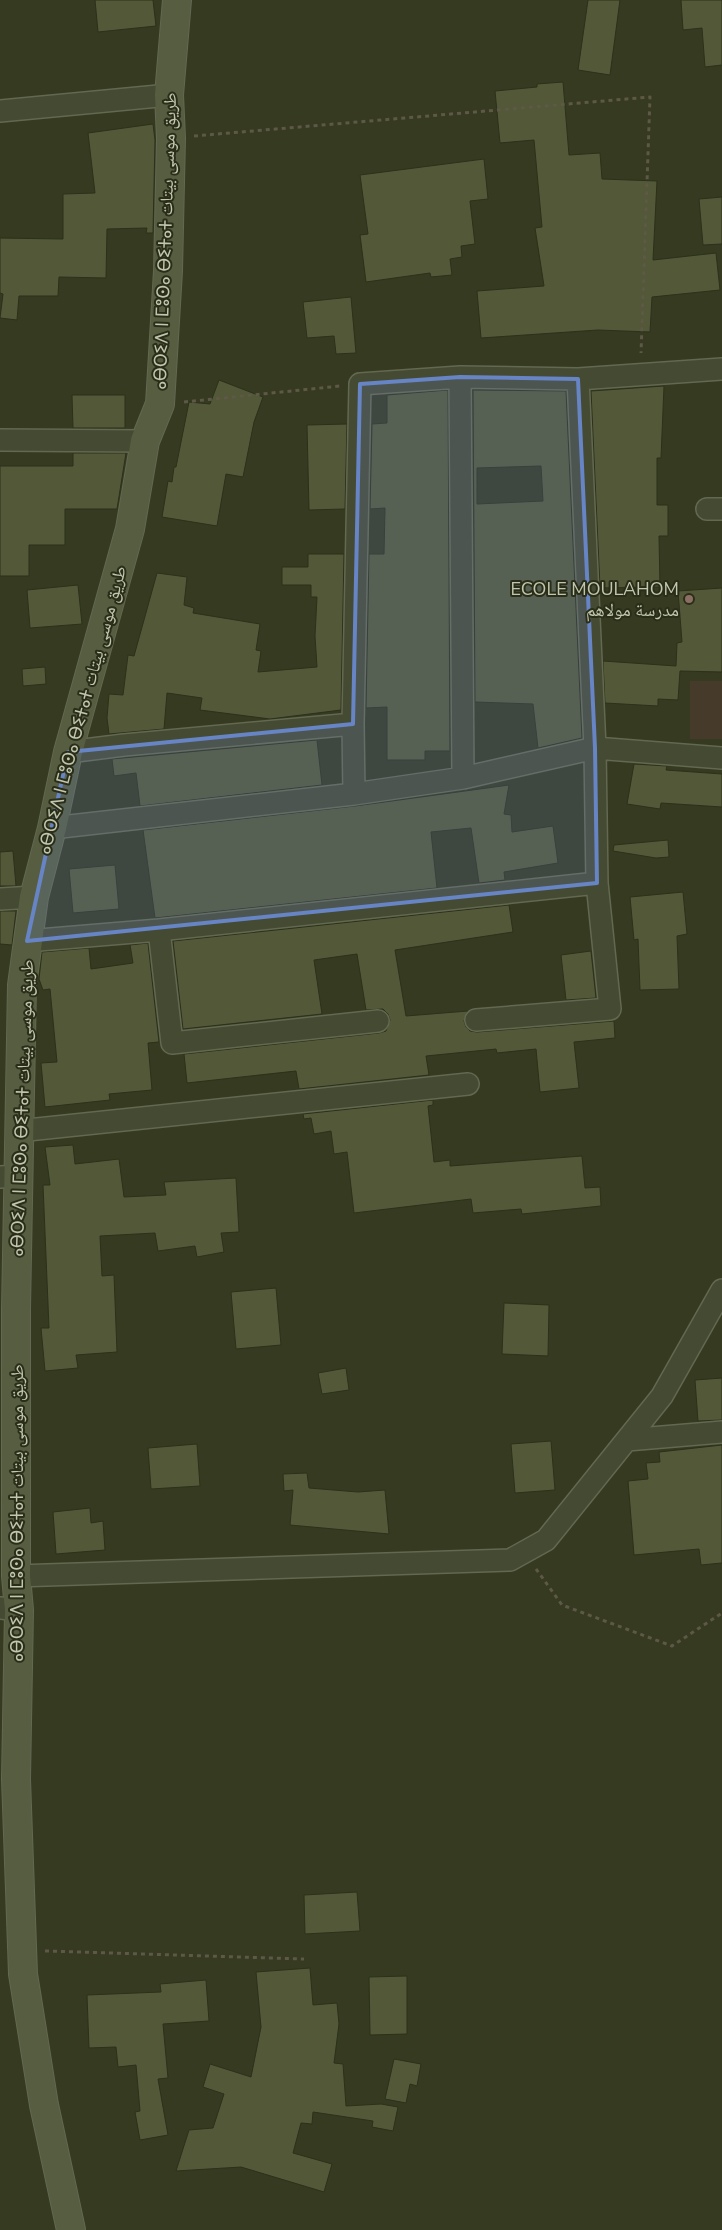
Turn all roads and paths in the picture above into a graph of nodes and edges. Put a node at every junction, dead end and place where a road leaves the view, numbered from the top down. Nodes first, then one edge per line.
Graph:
1 (177, 0) edge
2 (169, 95) junction
3 (0, 111) edge
4 (171, 138) junction
5 (722, 369) edge
6 (640, 375) junction
7 (460, 377) junction
8 (578, 379) junction
9 (360, 384) junction
10 (160, 404) junction
11 (0, 440) edge
12 (145, 441) junction
13 (353, 724) junction
14 (595, 748) junction
15 (68, 752) junction
16 (722, 758) edge
17 (463, 778) junction
18 (354, 794) junction
19 (52, 828) junction
20 (597, 883) junction
21 (34, 897) junction
22 (0, 899) edge
23 (159, 930) junction
24 (27, 941) junction
25 (476, 1020) dead end
26 (378, 1021) dead end
27 (468, 1084) dead end
28 (18, 1131) junction
29 (9, 1176) edge
30 (722, 1290) edge
31 (8, 1309) edge
32 (8, 1400) edge
33 (722, 1432) edge
34 (627, 1440) junction
35 (524, 1552) junction
36 (16, 1576) junction
37 (9, 1609) edge
38 (722, 1613) edge
39 (304, 1959) dead end
40 (22, 1960) junction
41 (71, 2230) edge

1 - 2 street, ⴰⴱⵔⵉⴷ ⵏ ⵎⵓⵙⴰ ⴱⵉⵜⴰⵜ طريق موسى بيتات
2 - 3 street
2 - 4 street, ⴰⴱⵔⵉⴷ ⵏ ⵎⵓⵙⴰ ⴱⵉⵜⴰⵜ طريق موسى بيتات
4 - 6 path
4 - 10 street, ⴰⴱⵔⵉⴷ ⵏ ⵎⵓⵙⴰ ⴱⵉⵜⴰⵜ طريق موسى بيتات
5 - 6 street
6 - 8 street
7 - 8 street
7 - 9 street
7 - 17 street
8 - 14 street
9 - 10 path
9 - 13 street
10 - 12 street, ⴰⴱⵔⵉⴷ ⵏ ⵎⵓⵙⴰ ⴱⵉⵜⴰⵜ طريق موسى بيتات
11 - 12 street
12 - 15 street, ⴰⴱⵔⵉⴷ ⵏ ⵎⵓⵙⴰ ⴱⵉⵜⴰⵜ طريق موسى بيتات
13 - 15 street
13 - 18 street
14 - 16 street
14 - 17 street
14 - 20 street
15 - 19 street, ⴰⴱⵔⵉⴷ ⵏ ⵎⵓⵙⴰ ⴱⵉⵜⴰⵜ طريق موسى بيتات
17 - 18 street
18 - 19 street
19 - 21 street, ⴰⴱⵔⵉⴷ ⵏ ⵎⵓⵙⴰ ⴱⵉⵜⴰⵜ طريق موسى بيتات
20 - 23 street
20 - 25 street
21 - 22 street
21 - 24 street, ⴰⴱⵔⵉⴷ ⵏ ⵎⵓⵙⴰ ⴱⵉⵜⴰⵜ طريق موسى بيتات
23 - 24 street
23 - 26 street
24 - 28 street, ⴰⴱⵔⵉⴷ ⵏ ⵎⵓⵙⴰ ⴱⵉⵜⴰⵜ طريق موسى بيتات
27 - 28 street
28 - 29 street, ⴰⴱⵔⵉⴷ ⵏ ⵎⵓⵙⴰ ⴱⵉⵜⴰⵜ طريق موسى بيتات
29 - 31 street, ⴰⴱⵔⵉⴷ ⵏ ⵎⵓⵙⴰ ⴱⵉⵜⴰⵜ طريق موسى بيتات
30 - 34 street
31 - 32 street, ⴰⴱⵔⵉⴷ ⵏ ⵎⵓⵙⴰ ⴱⵉⵜⴰⵜ طريق موسى بيتات
32 - 36 street, ⴰⴱⵔⵉⴷ ⵏ ⵎⵓⵙⴰ ⴱⵉⵜⴰⵜ طريق موسى بيتات
33 - 34 street
34 - 35 street
35 - 36 street
35 - 38 path
36 - 37 street, ⴰⴱⵔⵉⴷ ⵏ ⵎⵓⵙⴰ ⴱⵉⵜⴰⵜ طريق موسى بيتات
37 - 40 street, ⴰⴱⵔⵉⴷ ⵏ ⵎⵓⵙⴰ ⴱⵉⵜⴰⵜ طريق موسى بيتات
39 - 40 path
40 - 41 street, ⴰⴱⵔⵉⴷ ⵏ ⵎⵓⵙⴰ ⴱⵉⵜⴰⵜ طريق موسى بيتات

